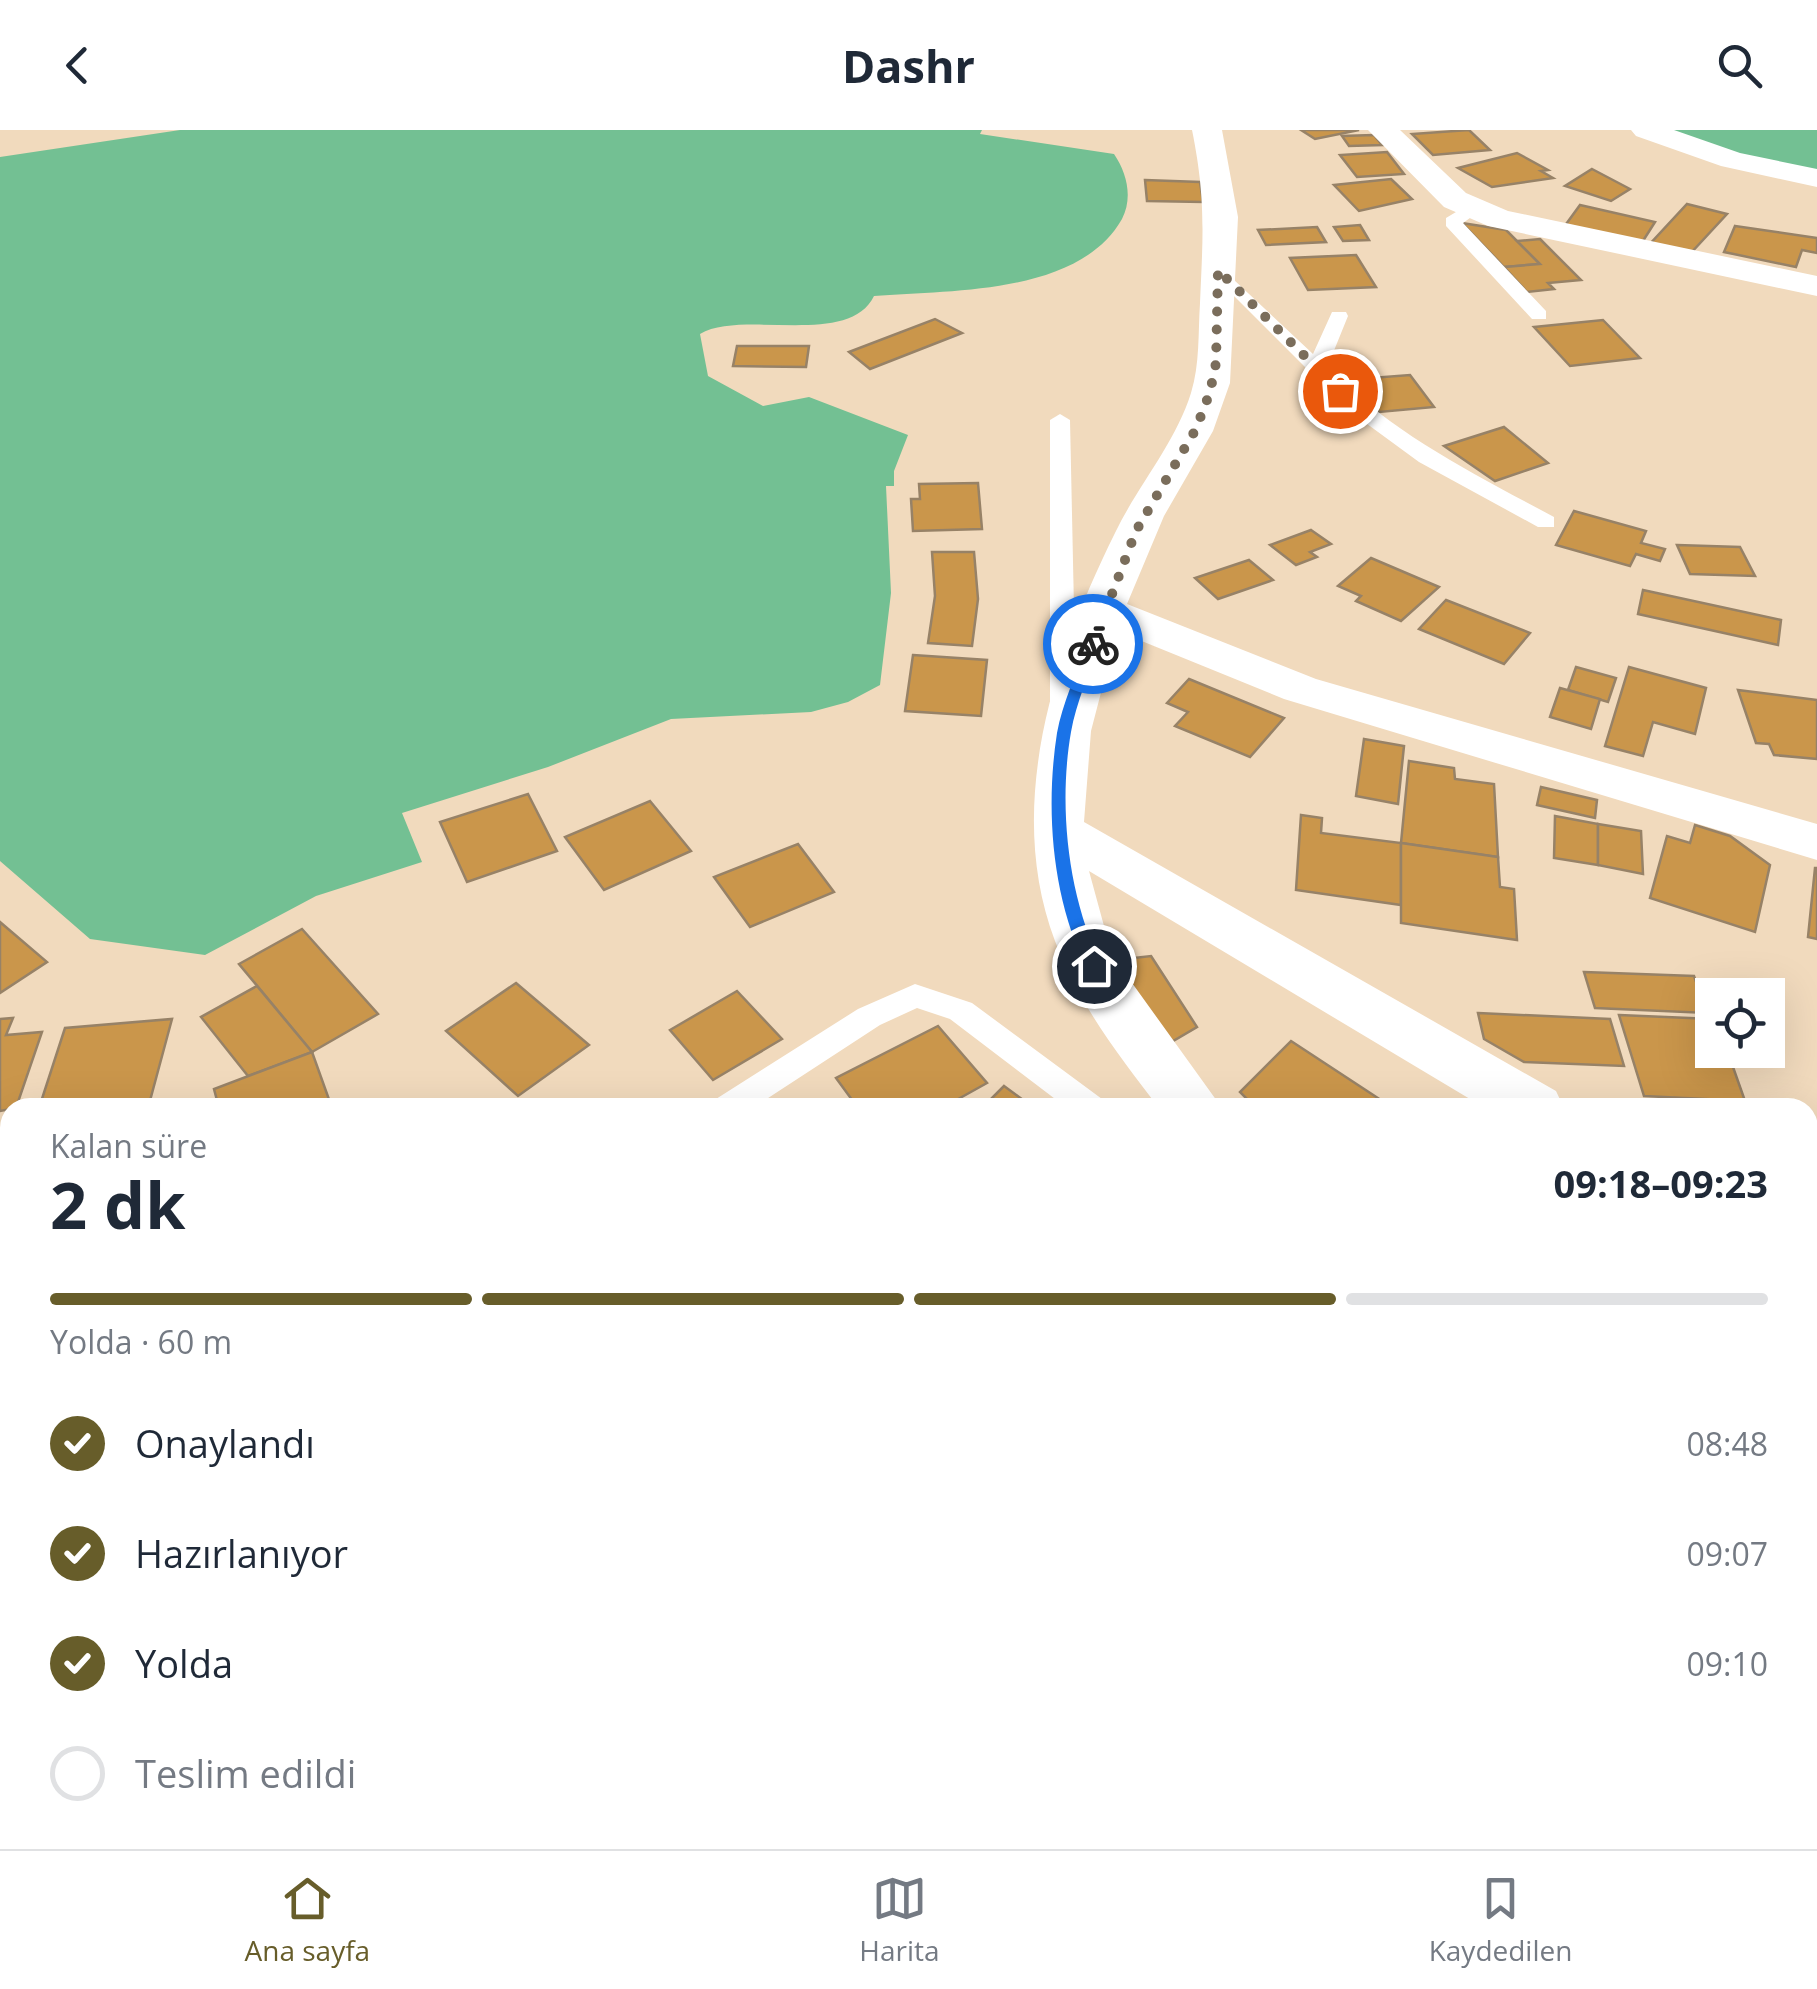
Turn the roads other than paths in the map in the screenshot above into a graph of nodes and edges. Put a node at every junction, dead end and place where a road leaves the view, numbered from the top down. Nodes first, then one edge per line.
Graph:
1 (1207, 130) edge
2 (1383, 130) edge
3 (1646, 130) edge
4 (1817, 178) edge
5 (1472, 210) junction
6 (1218, 270) junction
7 (1817, 286) edge
8 (1538, 315) dead end
9 (1339, 316) dead end
10 (1324, 376) junction
11 (1060, 420) dead end
12 (1546, 522) dead end
13 (1104, 610) junction
14 (1064, 732) junction
15 (1059, 830) junction
16 (1817, 842) edge
17 (742, 1098) edge
18 (1078, 1098) edge
19 (1185, 1098) edge
20 (1517, 1098) edge

1 - 6 street
2 - 5 street
3 - 4 street
5 - 7 street
5 - 8 lane
6 - 10 lane
6 - 13 street
9 - 10 lane
10 - 12 lane
11 - 14 lane
13 - 14 street
13 - 16 street
14 - 15 street
15 - 19 street
15 - 20 street
17 - 18 lane

